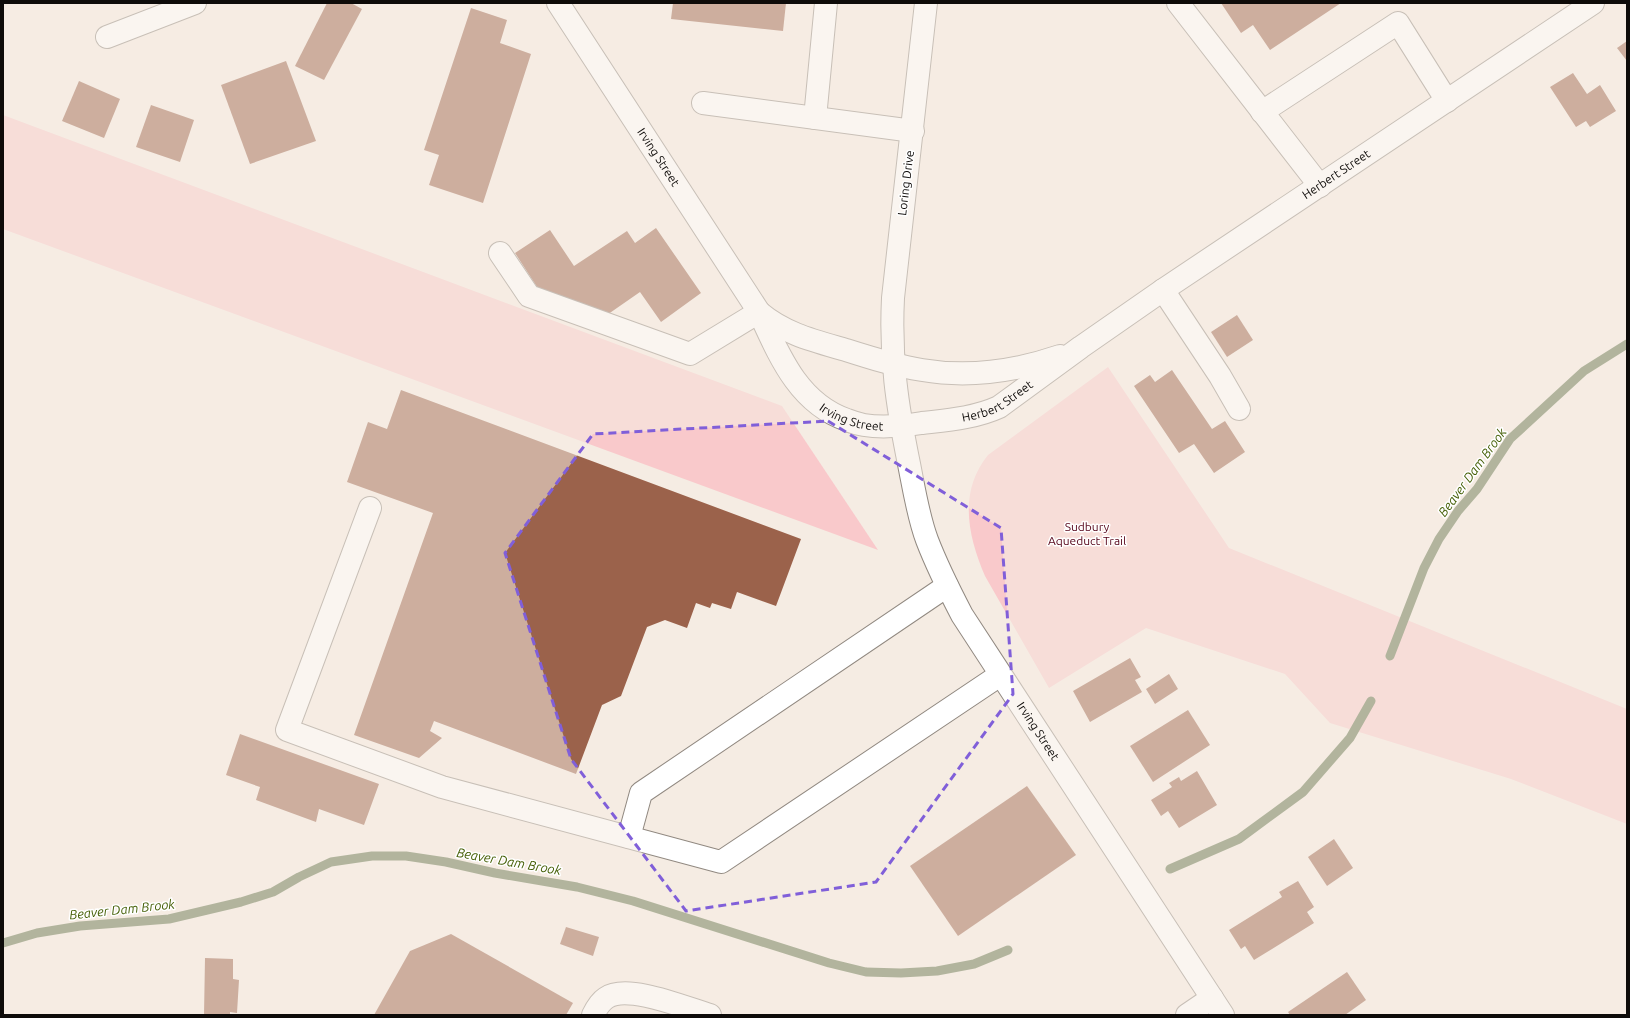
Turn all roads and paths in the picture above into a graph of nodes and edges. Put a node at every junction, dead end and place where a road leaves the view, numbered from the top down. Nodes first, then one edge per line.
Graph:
1 (195, 3) edge
2 (558, 3) edge
3 (826, 3) edge
4 (926, 3) edge
5 (1178, 3) edge
6 (1593, 3) edge
7 (107, 37) dead end
8 (1447, 101) junction
9 (703, 103) dead end
10 (1262, 112) junction
11 (815, 118) junction
12 (913, 131) junction
13 (1320, 186) junction
14 (500, 253) dead end
15 (1163, 290) junction
16 (759, 312) junction
17 (1081, 347) junction
18 (893, 364) junction
19 (1239, 409) dead end
20 (901, 426) junction
21 (370, 508) dead end
22 (947, 586) junction
23 (1000, 675) junction
24 (629, 837) junction
25 (1217, 1010) edge
26 (593, 1015) edge
27 (710, 1015) edge
28 (1187, 1015) edge

1 - 7 street
2 - 16 street, Irving Street
3 - 11 street
4 - 12 street, Loring Drive
5 - 10 street
6 - 8 street, Herbert Street
8 - 10 street
8 - 13 street, Herbert Street
9 - 11 street
10 - 13 street
11 - 12 street
12 - 18 street, Loring Drive
13 - 15 street, Herbert Street
14 - 16 street
15 - 17 street, Herbert Street
15 - 19 street
16 - 18 street, Irving Street
16 - 20 street, Irving Street
17 - 18 street, Herbert Street
17 - 20 street, Herbert Street
18 - 20 street, Irving Street
20 - 22 street, Irving Street
21 - 24 street
22 - 23 street, Irving Street
22 - 24 street
23 - 24 street
23 - 25 street, Irving Street
25 - 28 street
26 - 27 street

